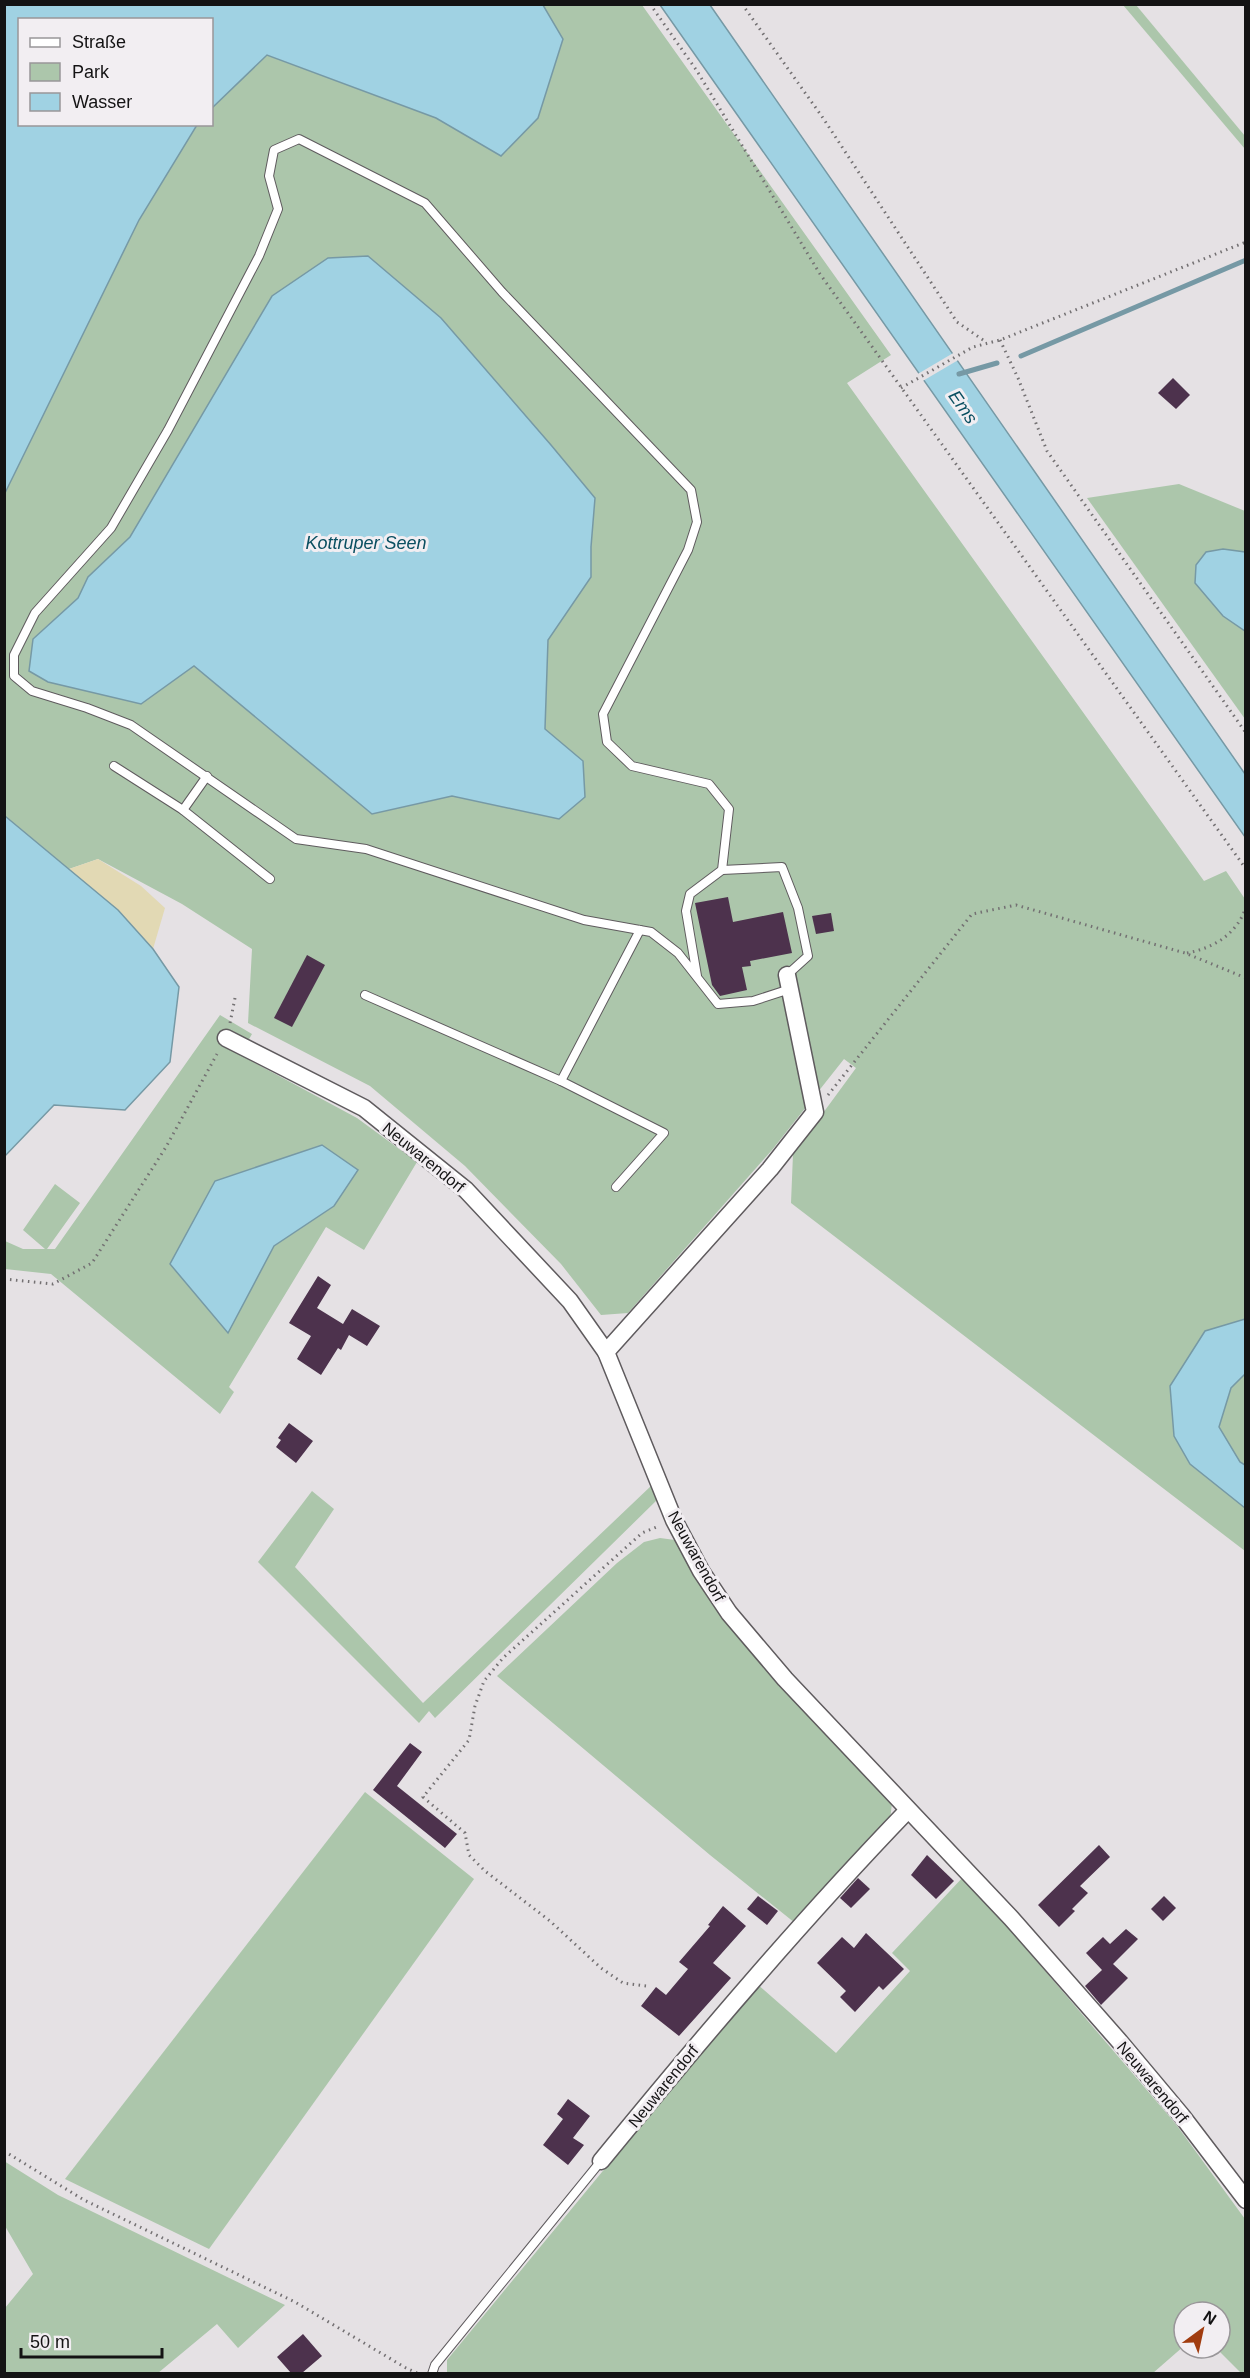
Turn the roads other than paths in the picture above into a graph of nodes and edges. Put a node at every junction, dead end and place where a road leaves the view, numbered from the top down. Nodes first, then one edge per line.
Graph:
1 (114, 766) dead end
2 (207, 776) junction
3 (183, 810) junction
4 (722, 870) junction
5 (270, 879) dead end
6 (640, 930) junction
7 (697, 976) junction
8 (789, 982) junction
9 (365, 995) dead end
10 (226, 1038) road end
11 (561, 1081) junction
12 (616, 1186) dead end
13 (606, 1352) junction
14 (908, 1810) junction
15 (601, 2161) joint
16 (1245, 2200) edge
17 (432, 2373) edge

1 - 3 lane
2 - 3 lane
2 - 4 lane
2 - 6 lane
3 - 5 lane
4 - 7 lane
4 - 8 lane
6 - 7 lane
6 - 11 lane
7 - 8 lane
8 - 13 street
9 - 11 lane
10 - 13 street, Neuwarendorf
11 - 12 lane
13 - 14 street, Neuwarendorf
14 - 15 street, Neuwarendorf
14 - 16 street, Neuwarendorf
15 - 17 lane, Neuwarendorf

